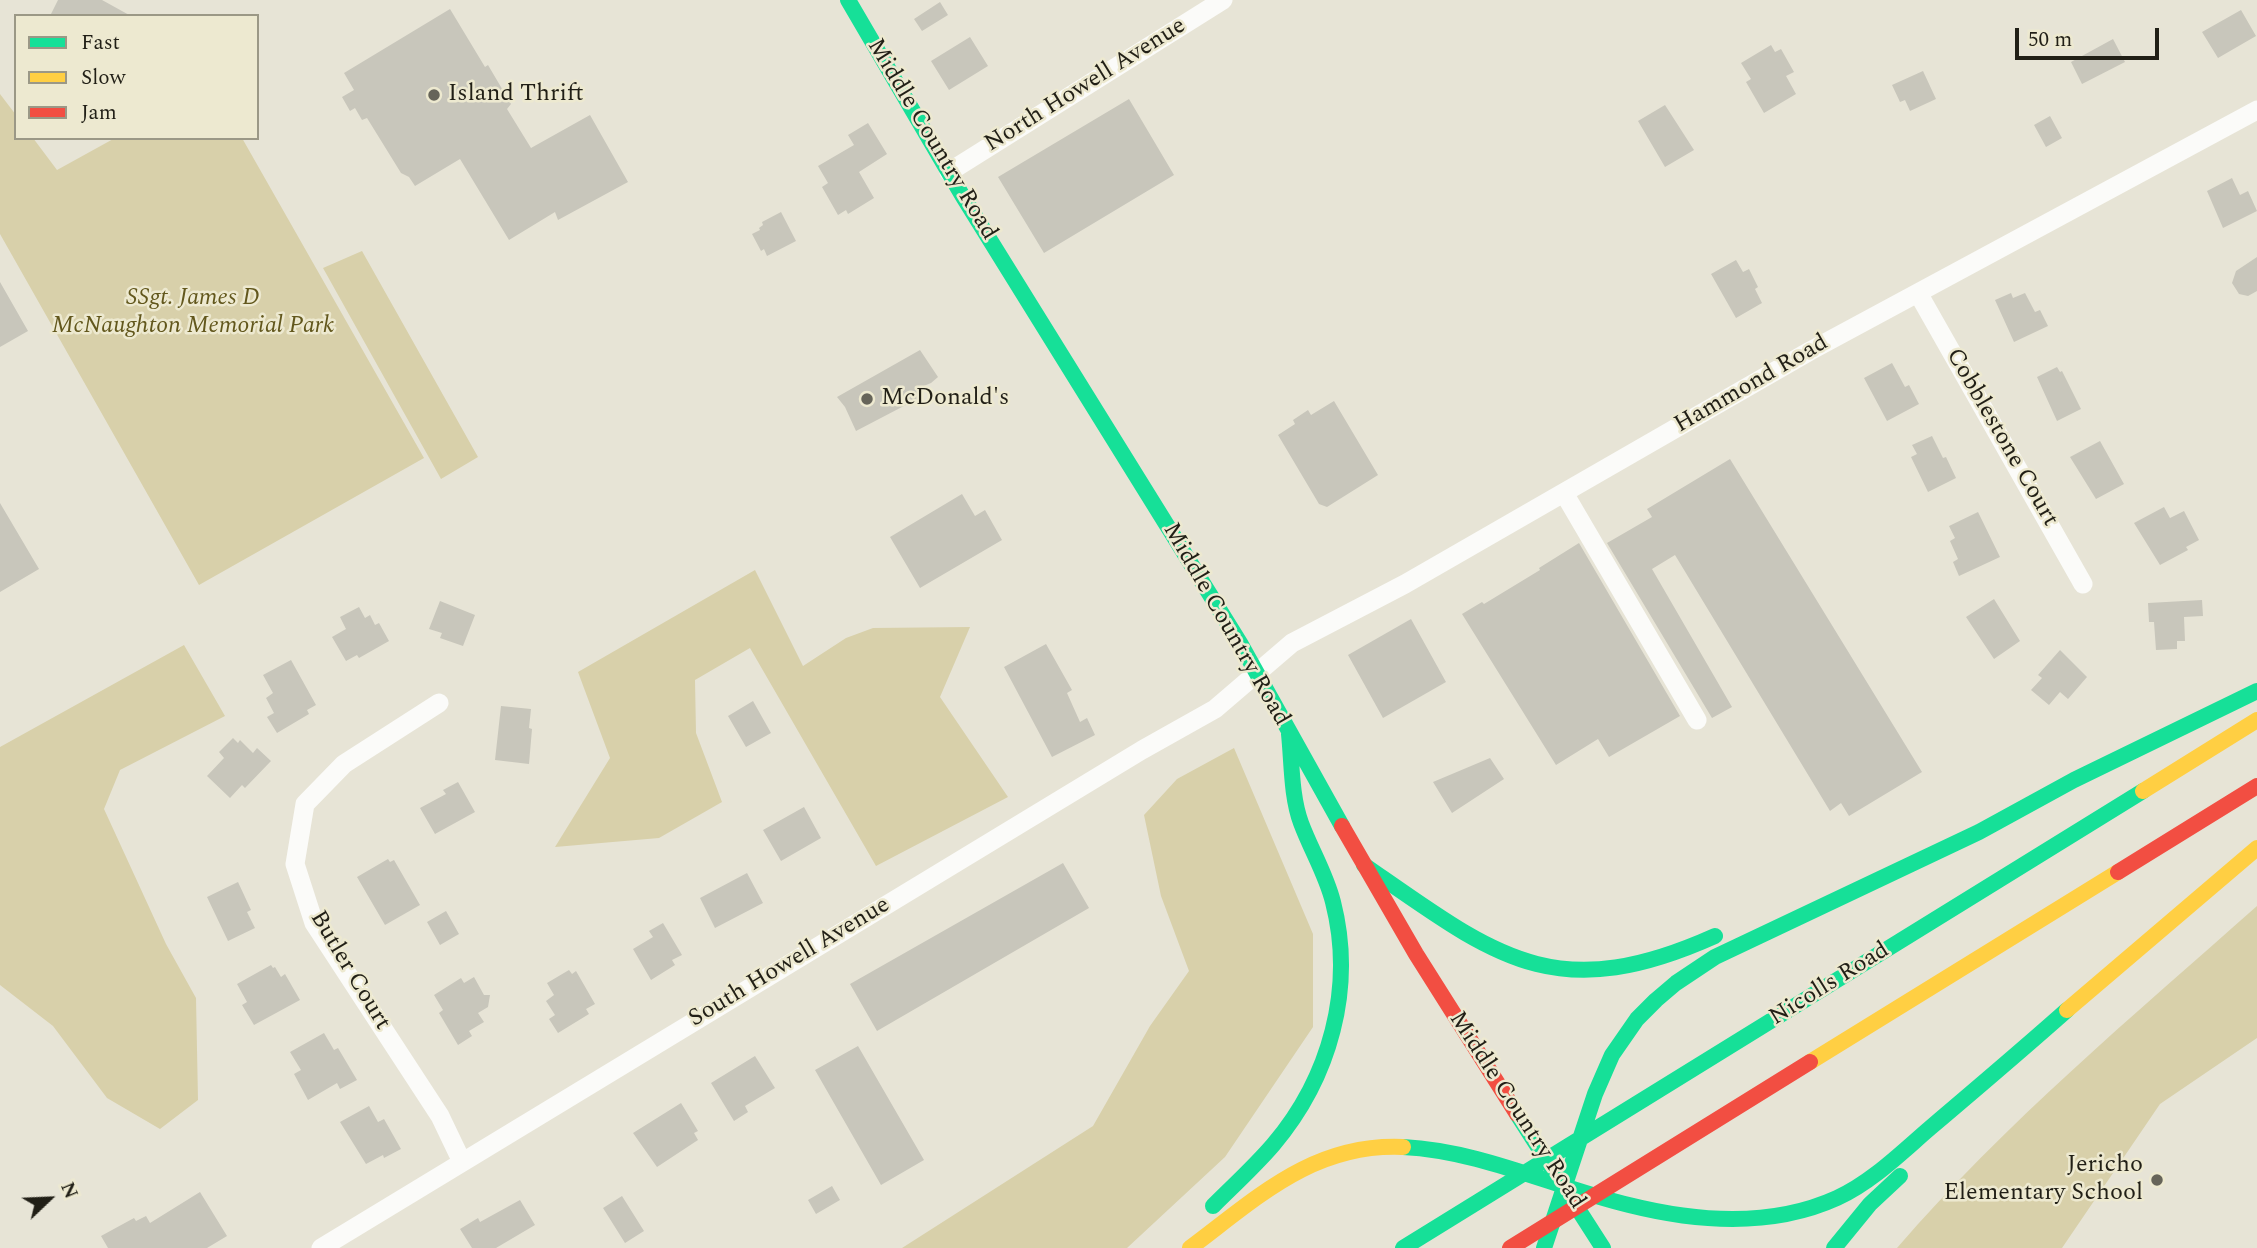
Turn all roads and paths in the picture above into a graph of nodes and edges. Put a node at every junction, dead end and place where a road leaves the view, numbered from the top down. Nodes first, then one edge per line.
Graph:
1 (848, 0) edge
2 (1223, 0) edge
3 (2257, 110) edge
4 (949, 172) junction
5 (1918, 293) junction
6 (1564, 493) junction
7 (2083, 584) dead end
8 (1257, 675) junction
9 (2257, 691) edge
10 (439, 704) dead end
11 (1697, 720) dead end
12 (2257, 720) edge
13 (1289, 734) junction
14 (2257, 786) edge
15 (2257, 848) edge
16 (1364, 865) junction
17 (1836, 900) junction
18 (1991, 1078) junction
19 (462, 1162) junction
20 (1563, 1185) junction
21 (321, 1248) edge
22 (1174, 1248) edge
23 (1190, 1248) edge
24 (1403, 1248) edge
25 (1510, 1248) edge
26 (1544, 1248) edge
27 (1604, 1248) edge
28 (1834, 1248) edge

1 - 4 main road, Middle Country Road
2 - 4 street, North Howell Avenue
3 - 5 street, Hammond Road
4 - 8 main road, Middle Country Road
5 - 6 street, Hammond Road
5 - 7 street, Cobblestone Court
6 - 8 street, Hammond Road
6 - 11 street
8 - 13 main road, Middle Country Road
8 - 19 street, South Howell Avenue
9 - 17 main road
10 - 19 street, Butler Court
12 - 24 main road, Nicolls Road
13 - 16 main road, Middle Country Road
13 - 22 main road
14 - 25 main road
15 - 18 main road
16 - 17 main road
16 - 20 main road, Middle Country Road
17 - 20 main road
18 - 20 main road
18 - 28 main road
19 - 21 street, South Howell Avenue
20 - 23 main road
20 - 26 main road
20 - 27 main road, Middle Country Road

